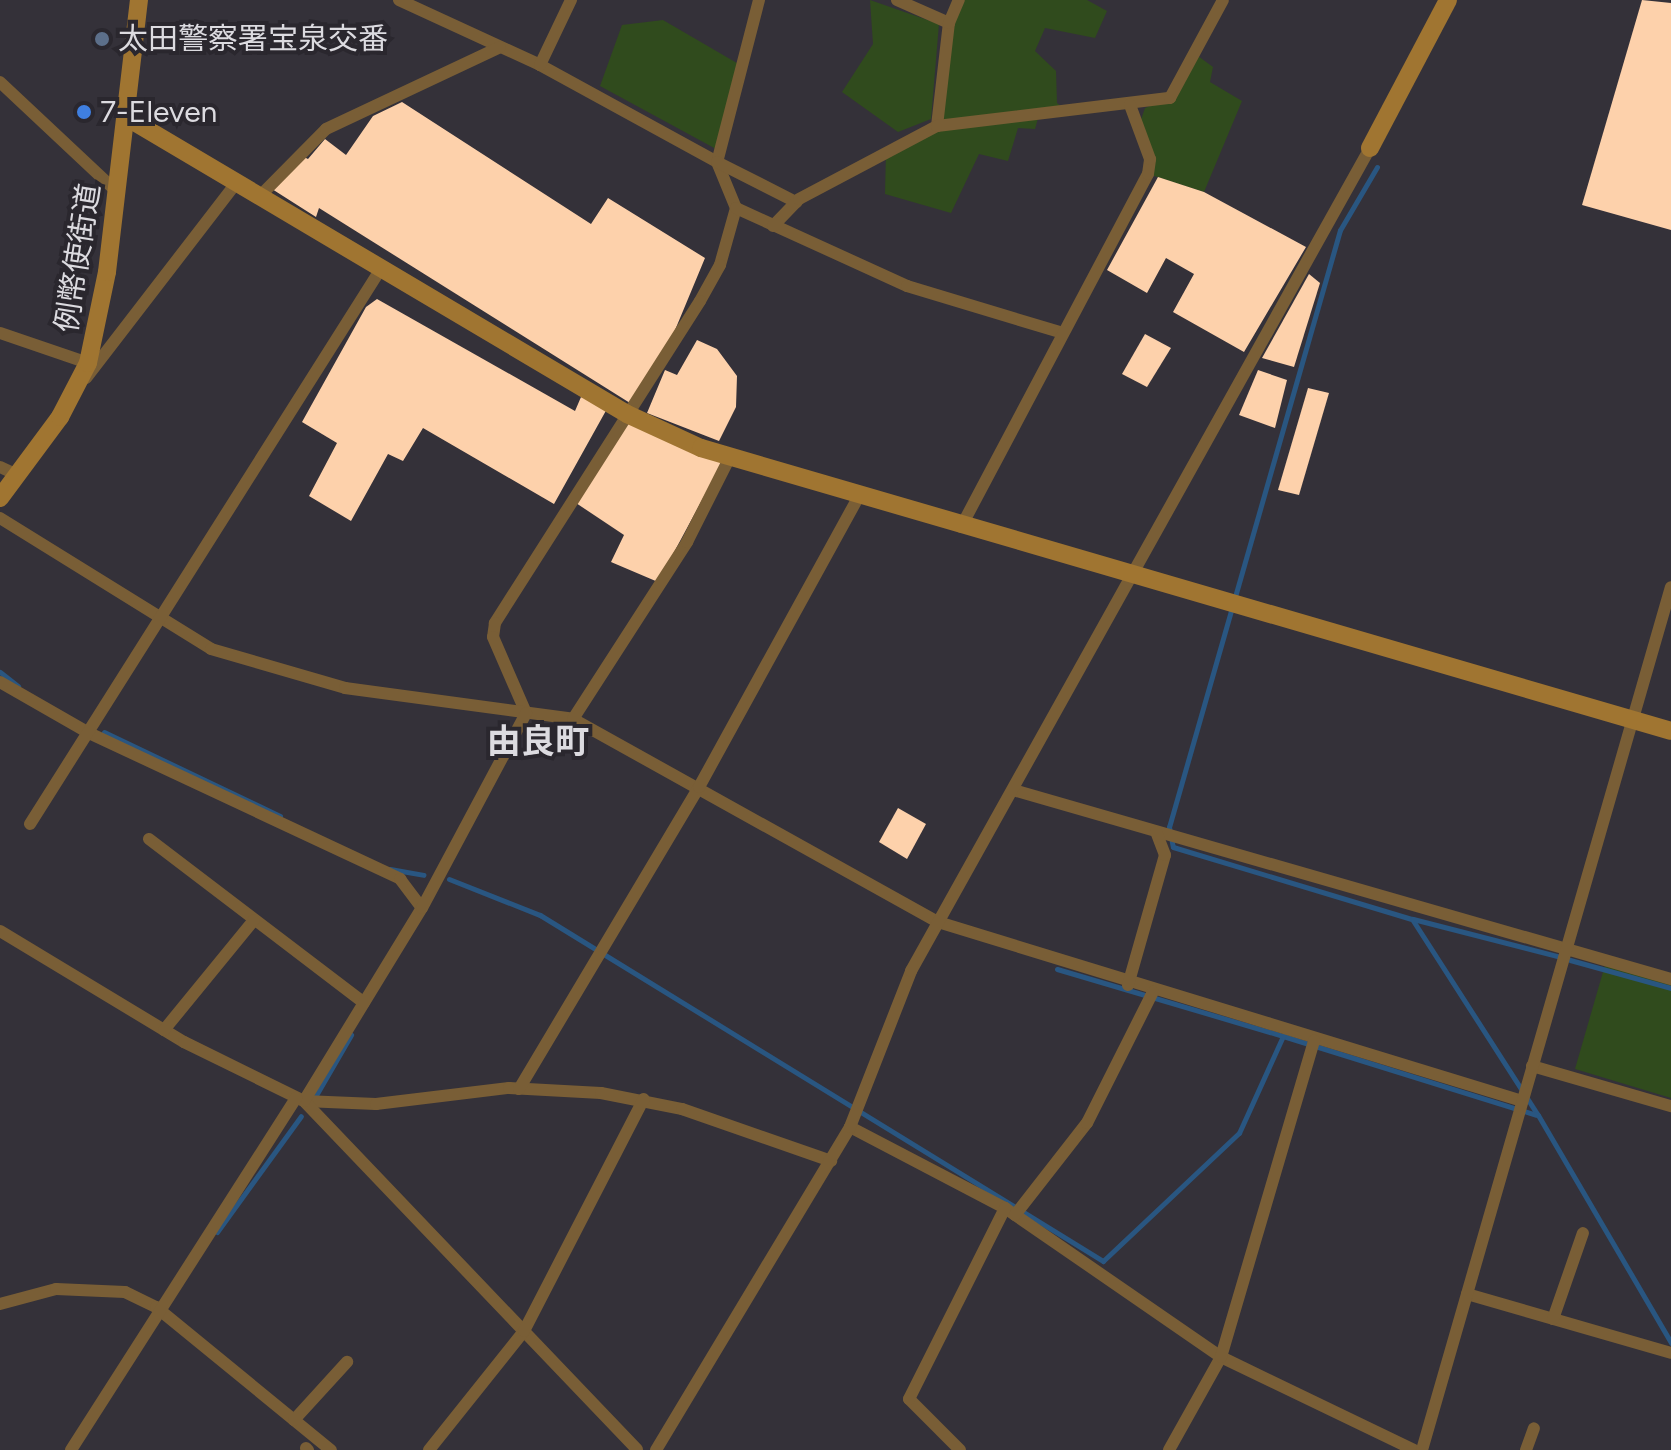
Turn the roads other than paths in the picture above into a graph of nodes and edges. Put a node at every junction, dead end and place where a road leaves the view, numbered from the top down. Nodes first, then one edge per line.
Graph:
1 (139, 0) edge
2 (399, 0) edge
3 (571, 0) edge
4 (759, 0) edge
5 (897, 0) edge
6 (959, 0) edge
7 (1223, 0) edge
8 (1448, 0) edge
9 (949, 23) junction
10 (500, 47) junction
11 (540, 65) junction
12 (0, 82) edge
13 (1130, 105) junction
14 (126, 117) junction
15 (937, 126) junction
16 (1370, 148) joint
17 (717, 162) junction
18 (236, 183) junction
19 (118, 193) junction
20 (259, 197) junction
21 (796, 202) junction
22 (736, 208) junction
23 (773, 226) junction
24 (382, 267) junction
25 (0, 333) edge
26 (1063, 333) junction
27 (86, 371) junction
28 (627, 414) junction
29 (730, 457) junction
30 (9, 471) edge
31 (0, 498) edge
32 (858, 498) junction
33 (0, 518) edge
34 (961, 527) junction
35 (1135, 576) junction
36 (1671, 587) edge
37 (157, 622) junction
38 (0, 682) edge
39 (526, 713) junction
40 (573, 719) junction
41 (1632, 720) junction
42 (1671, 731) edge
43 (89, 733) junction
44 (699, 787) junction
45 (1013, 790) junction
46 (30, 824) dead end
47 (1156, 832) junction
48 (149, 839) dead end
49 (422, 908) junction
50 (254, 920) junction
51 (938, 922) junction
52 (0, 931) edge
53 (1566, 950) junction
54 (1671, 979) edge
55 (1128, 985) junction
56 (1153, 992) junction
57 (364, 1003) junction
58 (164, 1030) junction
59 (1314, 1040) junction
60 (1532, 1066) junction
61 (519, 1089) junction
62 (300, 1099) junction
63 (644, 1099) junction
64 (1522, 1101) junction
65 (1671, 1106) edge
66 (850, 1127) junction
67 (831, 1161) junction
68 (1010, 1211) junction
69 (1583, 1233) dead end
70 (1467, 1294) junction
71 (0, 1304) edge
72 (156, 1307) junction
73 (1553, 1319) junction
74 (524, 1331) junction
75 (1671, 1353) edge
76 (1221, 1357) junction
77 (347, 1362) dead end
78 (294, 1420) junction
79 (1534, 1428) dead end
80 (71, 1450) edge
81 (331, 1450) edge
82 (429, 1450) edge
83 (637, 1450) edge
84 (656, 1450) edge
85 (960, 1450) edge
86 (1169, 1450) edge
87 (1414, 1450) edge
88 (1422, 1450) edge
89 (1526, 1450) edge

1 - 14 street, 例幣使街道
2 - 10 street
3 - 11 street
4 - 17 street
5 - 9 street
6 - 9 street
7 - 13 street
8 - 16 street
9 - 15 street
10 - 11 street
10 - 20 street
11 - 17 street
12 - 19 street
13 - 15 street
13 - 26 street
14 - 18 street
14 - 19 street, 例幣使街道
15 - 21 street
16 - 35 street
17 - 21 street
17 - 22 street
18 - 20 street
18 - 27 street
19 - 27 street, 例幣使街道
20 - 24 street
21 - 23 street
22 - 23 street
22 - 28 street
23 - 26 street
24 - 28 street
24 - 37 street
25 - 27 street
26 - 34 street
27 - 30 street, 例幣使街道
28 - 29 street
28 - 39 street
29 - 32 street
29 - 40 street
30 - 31 street, 例幣使街道
32 - 34 street
32 - 44 street
33 - 37 street
34 - 35 street
35 - 41 street
35 - 45 street
36 - 41 street
37 - 39 street
37 - 43 street
38 - 43 street
39 - 40 street
39 - 49 street
40 - 44 street
41 - 42 street
41 - 53 street
43 - 46 street
43 - 49 street
44 - 51 street
44 - 61 street
45 - 47 street
45 - 51 street
47 - 53 street
47 - 55 street
48 - 50 street
49 - 57 street
50 - 57 street
50 - 58 street
51 - 55 street
51 - 66 street
52 - 58 street
53 - 54 street
53 - 60 street
55 - 56 street
56 - 59 street
56 - 68 street
57 - 62 street
58 - 62 street
59 - 64 street
59 - 76 street
60 - 64 street
60 - 65 street
61 - 62 street
61 - 63 street
62 - 72 street
62 - 74 street
63 - 67 street
63 - 74 street
64 - 70 street
66 - 67 street
66 - 68 street
67 - 84 street
68 - 76 street
68 - 85 street
69 - 73 street
70 - 73 street
70 - 88 street
71 - 72 street
72 - 78 street
72 - 80 street
73 - 75 street
74 - 82 street
74 - 83 street
76 - 86 street
76 - 87 street
77 - 78 street
78 - 81 street
79 - 89 street

